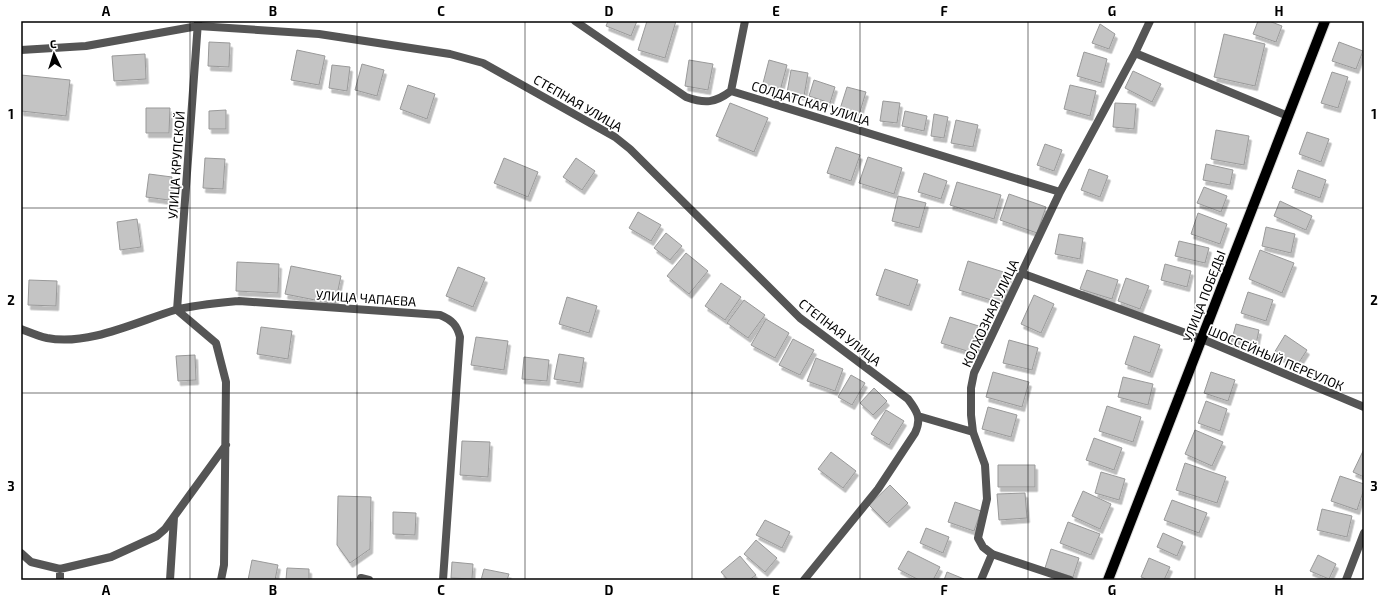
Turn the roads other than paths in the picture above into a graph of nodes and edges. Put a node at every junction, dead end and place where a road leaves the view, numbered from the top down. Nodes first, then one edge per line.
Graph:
1 (575, 21) edge
2 (745, 21) edge
3 (1150, 21) edge
4 (1325, 21) edge
5 (198, 23) edge
6 (21, 50) edge
7 (1135, 53) junction
8 (731, 91) junction
9 (1288, 116) junction
10 (1060, 192) junction
11 (1021, 273) junction
12 (177, 310) junction
13 (21, 329) edge
14 (1202, 339) junction
15 (1364, 407) edge
16 (918, 416) junction
17 (973, 432) junction
18 (226, 445) junction
19 (174, 516) junction
20 (1364, 533) edge
21 (21, 553) edge
22 (992, 554) junction
23 (60, 569) junction
24 (360, 578) dead end
25 (60, 580) edge
26 (170, 580) edge
27 (221, 580) edge
28 (369, 580) edge
29 (443, 580) edge
30 (804, 580) edge
31 (981, 580) edge
32 (1070, 580) edge
33 (1108, 580) edge
34 (1346, 580) edge

1 - 8 street, СОЛДАТСКАЯ УЛИЦА
2 - 8 street
3 - 7 street, КОЛХОЗНАЯ УЛИЦА
4 - 9 main road, УЛИЦА ПОБЕДЫ
5 - 6 street, СТЕПНАЯ УЛИЦА
5 - 12 street, УЛИЦА КРУПСКОЙ
5 - 16 street, СТЕПНАЯ УЛИЦА
7 - 9 street
7 - 10 street, КОЛХОЗНАЯ УЛИЦА
8 - 10 street, СОЛДАТСКАЯ УЛИЦА
9 - 14 main road, УЛИЦА ПОБЕДЫ
10 - 11 street, КОЛХОЗНАЯ УЛИЦА
11 - 14 street, ШОССЕЙНЫЙ ПЕРЕУЛОК
11 - 17 street, КОЛХОЗНАЯ УЛИЦА
12 - 13 street, УЛИЦА ЧАПАЕВА
12 - 18 street
12 - 29 street, УЛИЦА ЧАПАЕВА
14 - 15 street, ШОССЕЙНЫЙ ПЕРЕУЛОК
14 - 33 main road, УЛИЦА ПОБЕДЫ
16 - 17 street
16 - 30 street
17 - 22 street, КОЛХОЗНАЯ УЛИЦА
18 - 19 street
18 - 27 street
19 - 23 street
19 - 26 street
20 - 34 street
21 - 23 street
22 - 31 street
22 - 32 street, КОЛХОЗНАЯ УЛИЦА
23 - 25 street
24 - 28 street

